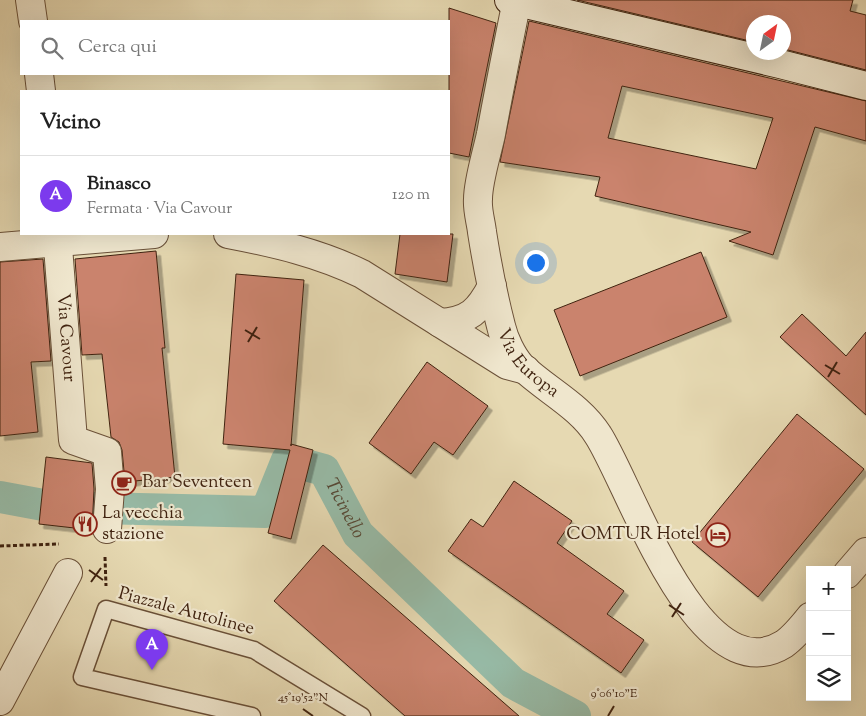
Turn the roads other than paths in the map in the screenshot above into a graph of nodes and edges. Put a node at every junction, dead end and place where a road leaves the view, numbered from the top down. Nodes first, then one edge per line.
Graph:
1 (30, 0) edge
2 (514, 1) edge
3 (561, 6) edge
4 (33, 20) edge
5 (39, 75) edge
6 (866, 86) edge
7 (41, 90) edge
8 (130, 235) edge
9 (234, 235) edge
10 (57, 238) edge
11 (0, 247) edge
12 (492, 286) junction
13 (440, 322) junction
14 (527, 371) junction
15 (106, 540) road end
16 (866, 552) edge
17 (851, 569) edge
18 (68, 573) dead end
19 (806, 621) edge
20 (0, 701) edge
21 (252, 716) edge
22 (362, 716) edge

1 - 4 street
2 - 3 street
2 - 12 street, Via Europa
3 - 6 street
5 - 7 street
8 - 10 street
9 - 13 street
10 - 11 street
10 - 15 street, Via Cavour
12 - 13 street
12 - 14 street, Via Europa
13 - 14 street
14 - 19 street, Via Europa
16 - 17 street
18 - 20 street
21 - 22 lane, Piazzale Autolinee

